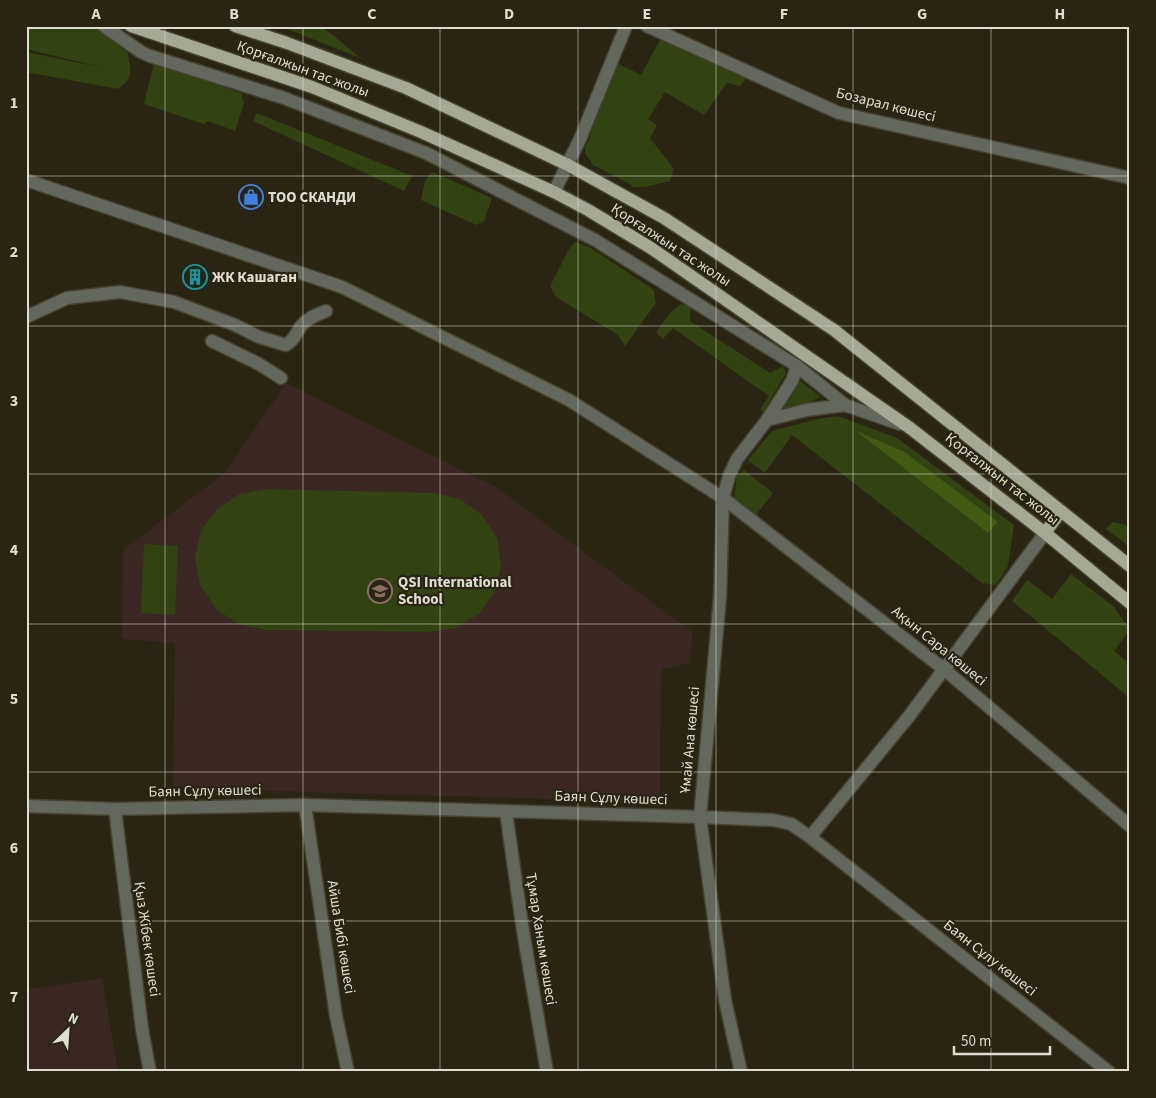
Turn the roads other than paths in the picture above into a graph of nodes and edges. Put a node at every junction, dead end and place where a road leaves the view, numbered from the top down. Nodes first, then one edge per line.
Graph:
1 (104, 26) edge
2 (131, 26) edge
3 (235, 26) edge
4 (626, 26) edge
5 (647, 26) edge
6 (568, 165) junction
7 (1130, 178) edge
8 (26, 180) edge
9 (554, 192) junction
10 (326, 311) dead end
11 (26, 317) edge
12 (212, 341) dead end
13 (797, 366) junction
14 (280, 378) dead end
15 (845, 405) junction
16 (767, 420) junction
17 (910, 428) junction
18 (723, 498) junction
19 (1061, 511) junction
20 (1045, 533) junction
21 (1130, 566) edge
22 (1130, 603) edge
23 (945, 670) junction
24 (305, 805) junction
25 (26, 806) edge
26 (115, 809) junction
27 (506, 812) junction
28 (700, 817) junction
29 (1130, 826) edge
30 (810, 837) junction
31 (1094, 1067) edge
32 (150, 1072) edge
33 (348, 1072) edge
34 (547, 1072) edge
35 (741, 1072) edge
36 (1109, 1072) edge

1 - 13 street
2 - 9 main road, Қорғалжын тас жолы
3 - 6 main road, Қорғалжын тас жолы
4 - 6 street
5 - 7 street, Бозарал көшесі
6 - 9 street
6 - 19 main road, Қорғалжын тас жолы
8 - 18 street, Ақын Сара көшесі
9 - 17 main road, Қорғалжын тас жолы
10 - 11 street
12 - 14 street
13 - 15 street
13 - 16 street, Ұмай Ана көшесі
15 - 16 street
15 - 17 street
16 - 18 street, Ұмай Ана көшесі
17 - 20 main road, Қорғалжын тас жолы
18 - 23 street, Ақын Сара көшесі
18 - 28 street, Ұмай Ана көшесі
19 - 20 main road
19 - 21 main road, Қорғалжын тас жолы
20 - 22 main road, Қорғалжын тас жолы
20 - 23 street
23 - 29 street, Ақын Сара көшесі
23 - 30 street
24 - 26 street, Баян Сұлу көшесі
24 - 27 street, Баян Сұлу көшесі
24 - 33 street, Айша Бибі көшесі
25 - 26 street, Баян Сұлу көшесі
26 - 32 street, Қыз Жібек көшесі
27 - 28 street, Баян Сұлу көшесі
27 - 34 street, Тұмар Ханым көшесі
28 - 30 street, Баян Сұлу көшесі
28 - 35 street, Ұмай Ана көшесі
30 - 31 street, Баян Сұлу көшесі
31 - 36 street, Баян Сұлу көшесі

